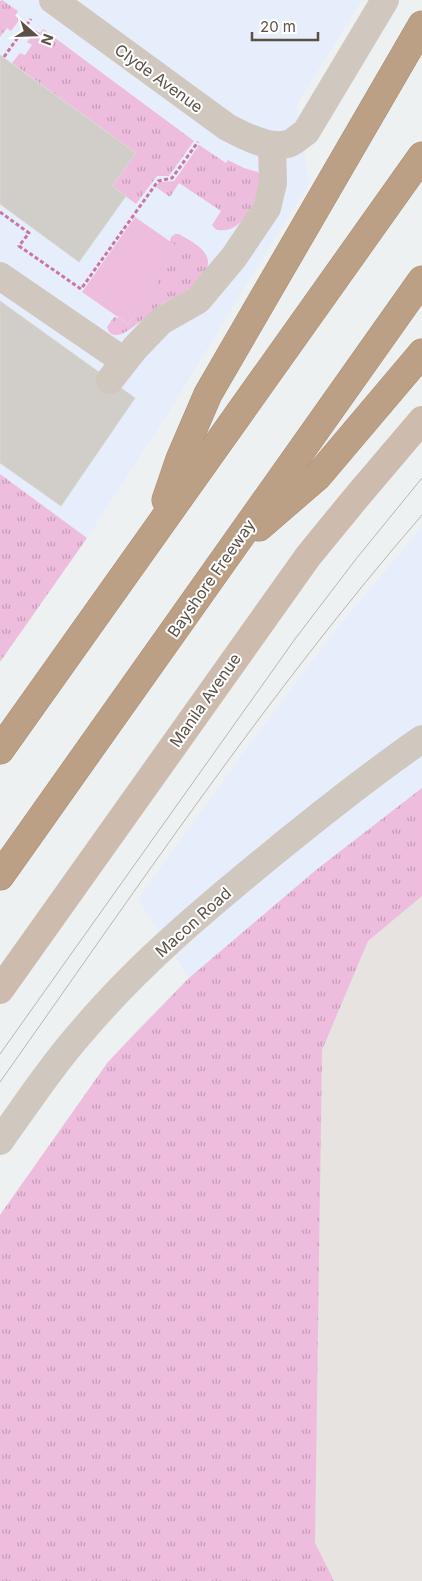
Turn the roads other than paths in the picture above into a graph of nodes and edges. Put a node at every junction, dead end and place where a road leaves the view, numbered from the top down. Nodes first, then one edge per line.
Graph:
1 (53, 0) edge
2 (385, 0) edge
3 (422, 24) edge
4 (272, 145) junction
5 (422, 156) edge
6 (0, 276) edge
7 (422, 280) edge
8 (422, 353) edge
9 (422, 420) edge
10 (154, 532) junction
11 (226, 556) junction
12 (422, 738) edge
13 (0, 750) edge
14 (0, 876) edge
15 (0, 990) edge
16 (0, 1141) edge

1 - 4 street, Clyde Avenue
2 - 4 street
3 - 10 highway
4 - 6 street
5 - 10 highway
7 - 11 highway, Bayshore Freeway
8 - 11 highway
9 - 15 main road, Manila Avenue
10 - 13 highway
11 - 14 highway, Bayshore Freeway
12 - 16 street, Macon Road

